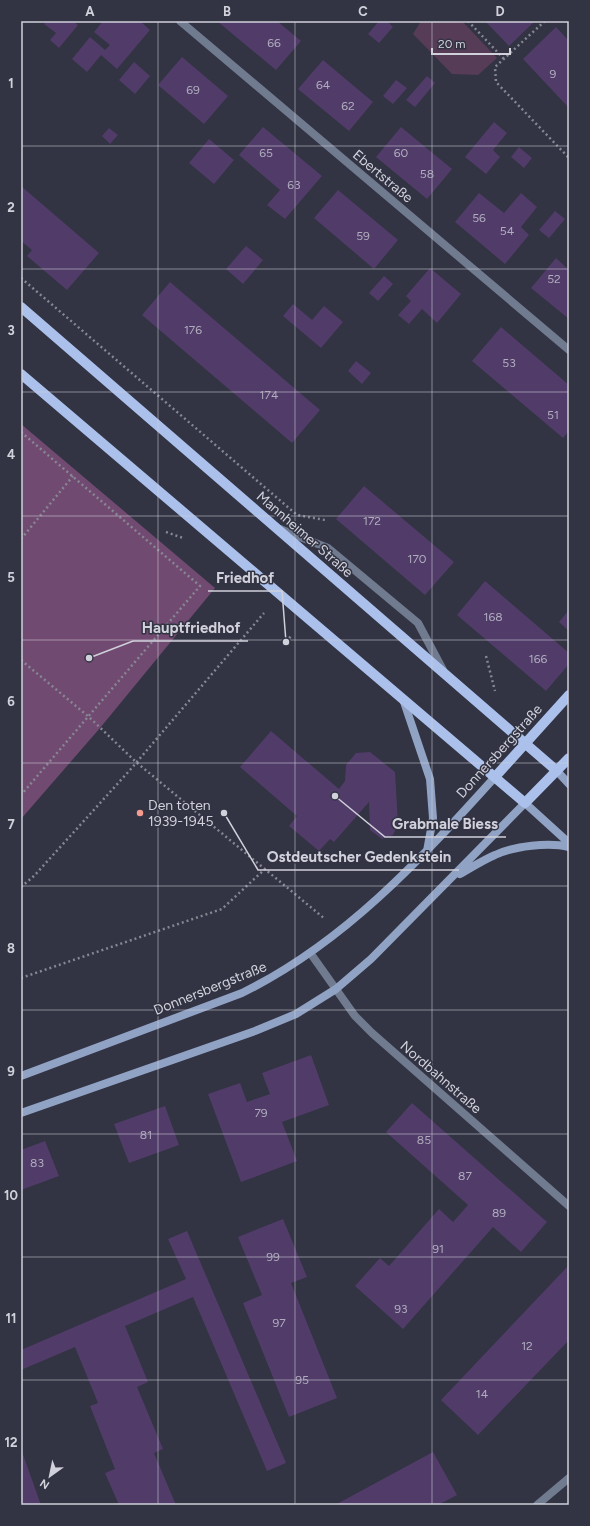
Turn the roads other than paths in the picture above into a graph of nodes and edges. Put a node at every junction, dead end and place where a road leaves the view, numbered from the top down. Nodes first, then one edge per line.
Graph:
1 (180, 21) edge
2 (21, 307) edge
3 (569, 350) edge
4 (21, 374) edge
5 (277, 528) junction
6 (445, 675) junction
7 (569, 695) edge
8 (404, 700) junction
9 (526, 742) junction
10 (569, 758) edge
11 (557, 771) junction
12 (495, 777) junction
13 (569, 784) edge
14 (525, 803) junction
15 (569, 843) edge
16 (569, 847) edge
17 (427, 852) junction
18 (452, 879) junction
19 (311, 954) junction
20 (336, 989) junction
21 (21, 1076) edge
22 (21, 1114) edge
23 (569, 1206) edge
24 (569, 1478) edge
25 (537, 1505) edge

1 - 3 street, Ebertstraße
2 - 5 main road, Mannheimer Straße
4 - 8 main road
5 - 6 main road, Mannheimer Straße
5 - 6 street
6 - 9 main road, Mannheimer Straße
7 - 9 main road, Donnersbergstraße
8 - 12 main road
8 - 17 main road
9 - 11 main road, Mannheimer Straße
9 - 12 main road, Donnersbergstraße
10 - 11 main road
11 - 13 main road, Mannheimer Straße
11 - 14 main road
12 - 14 main road
12 - 17 main road, Donnersbergstraße
14 - 15 main road
14 - 18 main road
16 - 18 main road
17 - 19 main road, Donnersbergstraße
18 - 20 main road
19 - 20 street, Nordbahnstraße
19 - 21 main road, Donnersbergstraße
20 - 22 main road
20 - 23 street, Nordbahnstraße
24 - 25 street

